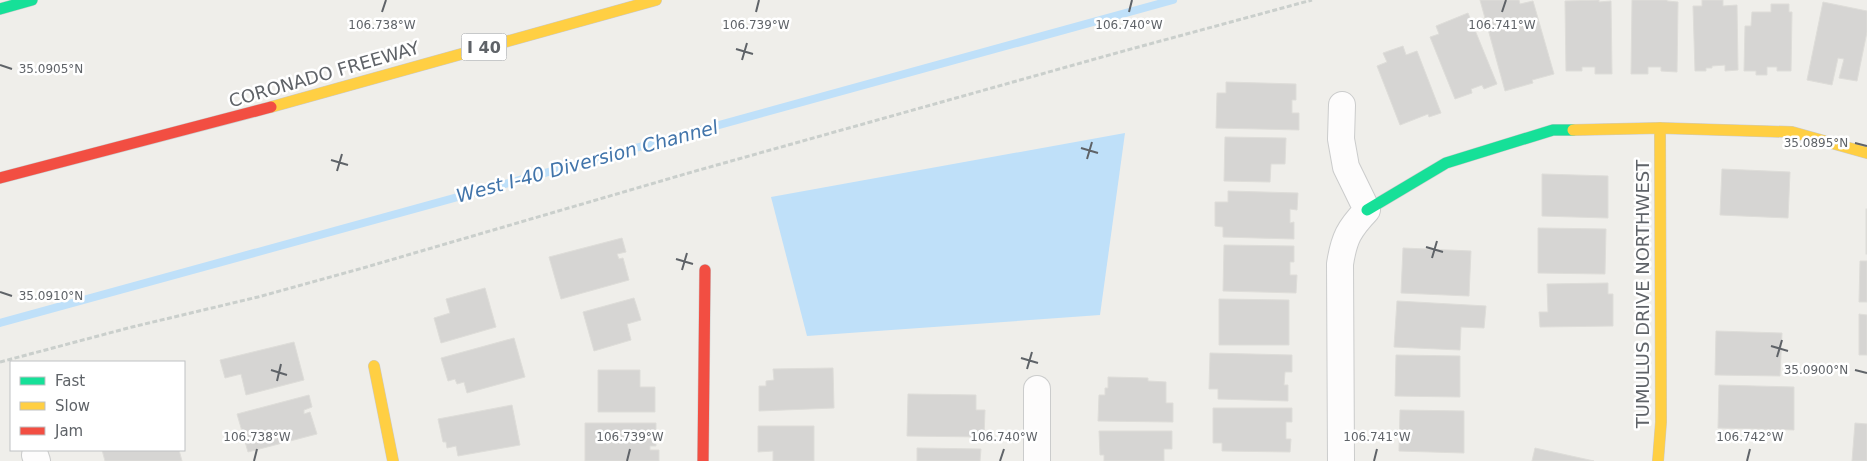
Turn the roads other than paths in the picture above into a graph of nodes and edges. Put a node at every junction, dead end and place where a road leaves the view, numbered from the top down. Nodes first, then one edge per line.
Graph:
1 (4, 0) edge
2 (32, 0) edge
3 (656, 0) edge
4 (0, 1) edge
5 (0, 9) edge
6 (1342, 105) dead end
7 (1660, 128) junction
8 (1867, 153) edge
9 (0, 178) edge
10 (1367, 210) junction
11 (705, 270) dead end
12 (374, 366) dead end
13 (1037, 389) dead end
14 (394, 461) edge
15 (704, 461) edge
16 (1037, 461) edge
17 (1341, 461) edge
18 (1658, 461) edge

1 - 4 main road
2 - 5 main road
3 - 9 main road, CORONADO FREEWAY / I 40
6 - 10 street
7 - 8 main road
7 - 10 main road
7 - 18 main road, TUMULUS DRIVE NORTHWEST
10 - 17 street
11 - 15 main road
12 - 14 main road
13 - 16 street

